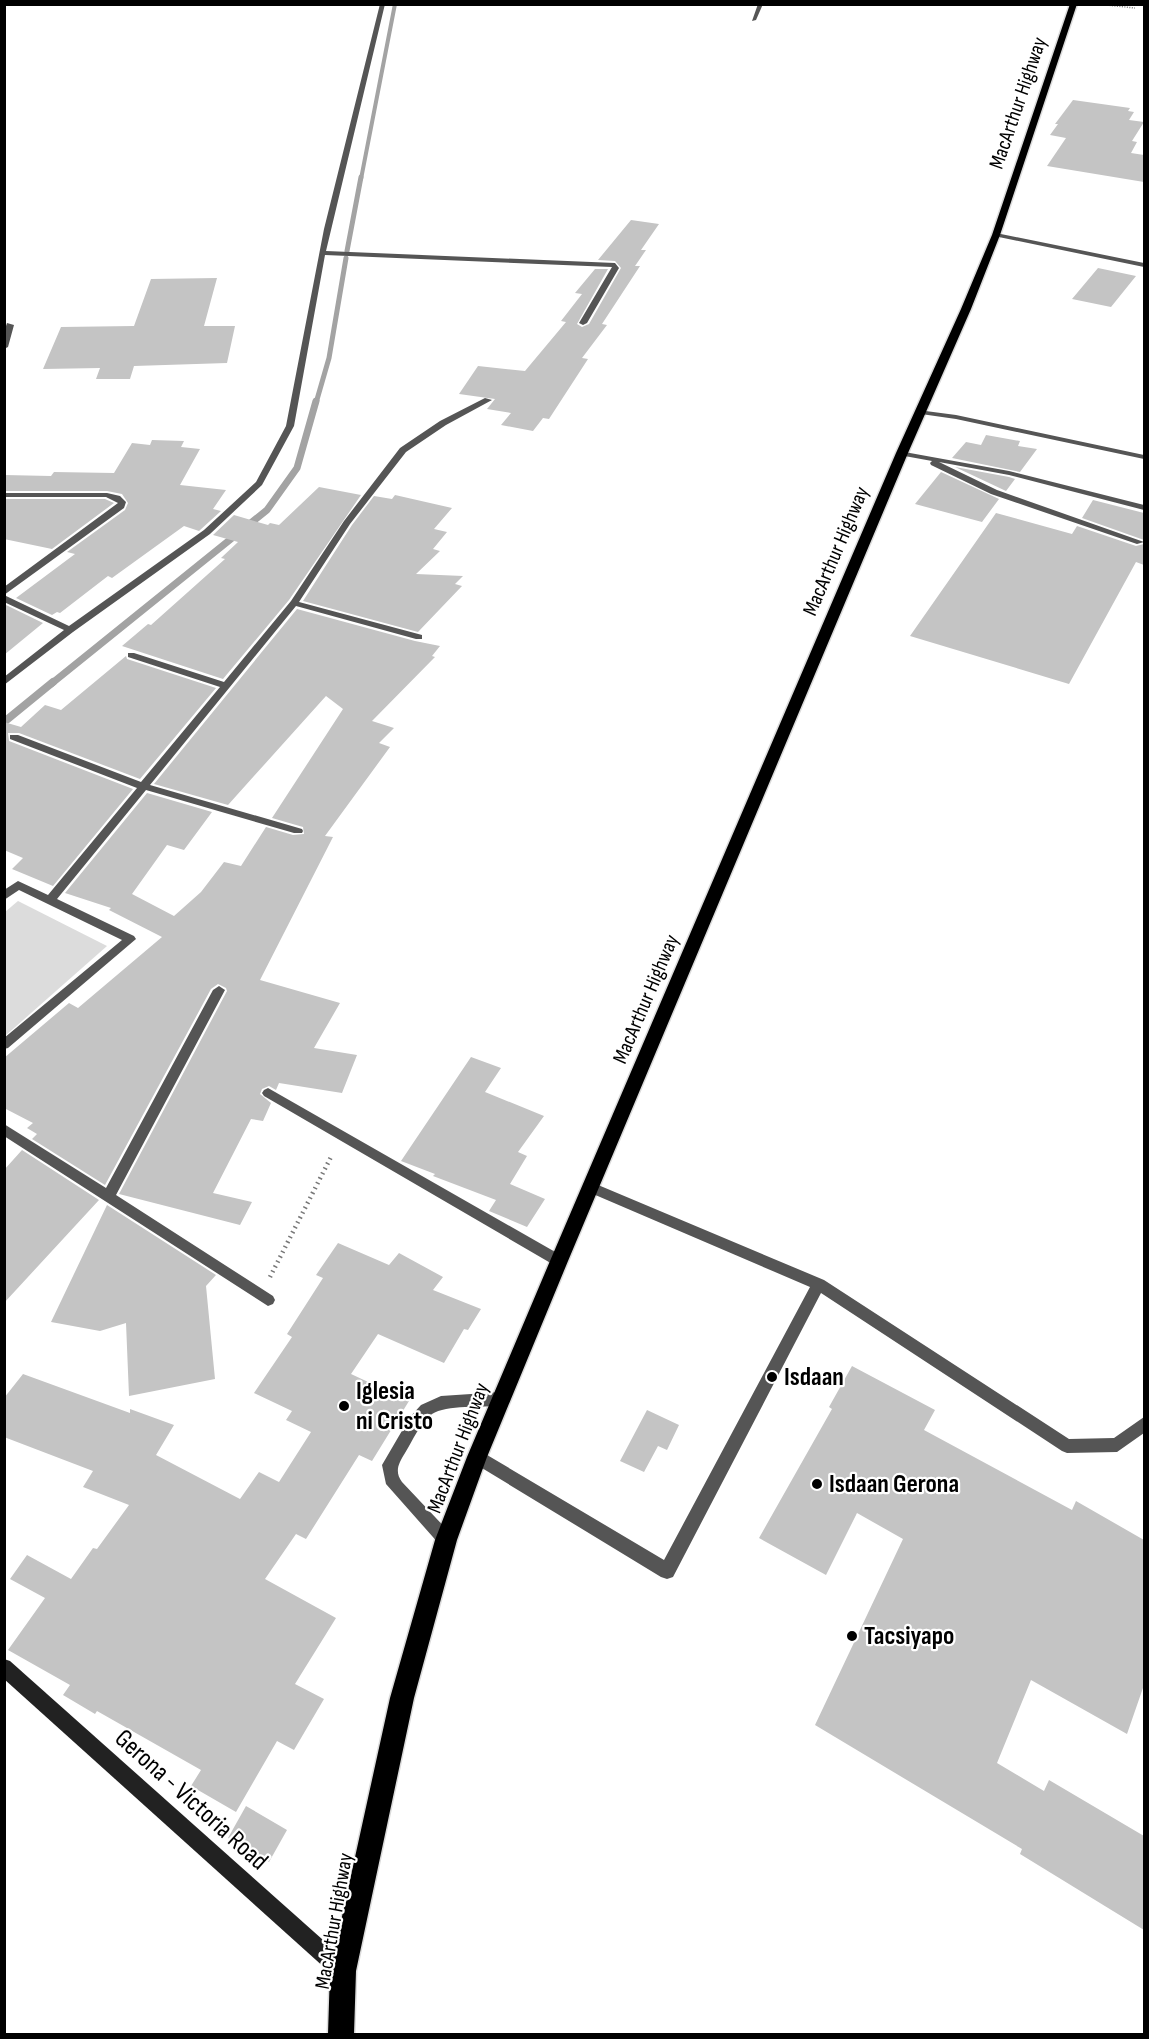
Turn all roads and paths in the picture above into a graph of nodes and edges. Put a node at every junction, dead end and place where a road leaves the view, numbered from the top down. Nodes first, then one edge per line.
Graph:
1 (383, 4) edge
2 (761, 4) edge
3 (1074, 4) edge
4 (1097, 4) edge
5 (1135, 9) dead end
6 (754, 20) dead end
7 (996, 235) junction
8 (323, 253) junction
9 (1144, 265) edge
10 (583, 323) dead end
11 (10, 325) dead end
12 (4, 347) edge
13 (488, 400) dead end
14 (921, 412) junction
15 (910, 454) junction
16 (1144, 458) edge
17 (4, 495) edge
18 (1144, 507) edge
19 (1140, 542) dead end
20 (4, 592) edge
21 (4, 598) edge
22 (294, 603) junction
23 (70, 630) junction
24 (419, 637) dead end
25 (131, 655) dead end
26 (4, 682) edge
27 (226, 686) junction
28 (14, 737) dead end
29 (142, 786) junction
30 (298, 831) dead end
31 (4, 896) edge
32 (50, 900) junction
33 (219, 990) dead end
34 (4, 1045) edge
35 (268, 1093) dead end
36 (4, 1129) edge
37 (342, 1136) junction
38 (591, 1186) junction
39 (108, 1197) junction
40 (559, 1261) junction
41 (819, 1284) junction
42 (264, 1298) joint
43 (501, 1398) junction
44 (1144, 1424) edge
45 (477, 1457) junction
46 (447, 1540) junction
47 (4, 1667) edge
48 (343, 1971) junction
49 (341, 2034) edge

1 - 8 street
2 - 6 street
3 - 7 highway, MacArthur Highway
4 - 5 path
7 - 9 street
7 - 14 highway, MacArthur Highway
8 - 10 street
8 - 23 street
11 - 12 street
13 - 22 street
14 - 15 highway, MacArthur Highway
14 - 16 street
15 - 18 street
15 - 19 street
15 - 38 highway, MacArthur Highway
17 - 20 street
21 - 23 street
22 - 24 street
22 - 27 street
23 - 26 street
25 - 27 street
27 - 29 street
28 - 29 street
29 - 30 street
29 - 32 street
31 - 32 street
32 - 34 street
33 - 39 street
35 - 37 street
36 - 39 street
37 - 40 street
37 - 42 path
38 - 40 highway, MacArthur Highway
38 - 41 street
39 - 42 street
40 - 43 highway, MacArthur Highway
41 - 44 street
41 - 45 street
43 - 45 highway, MacArthur Highway
43 - 46 street
45 - 46 highway, MacArthur Highway
46 - 48 highway, MacArthur Highway
47 - 48 main road, Gerona - Victoria Road
48 - 49 highway, MacArthur Highway

